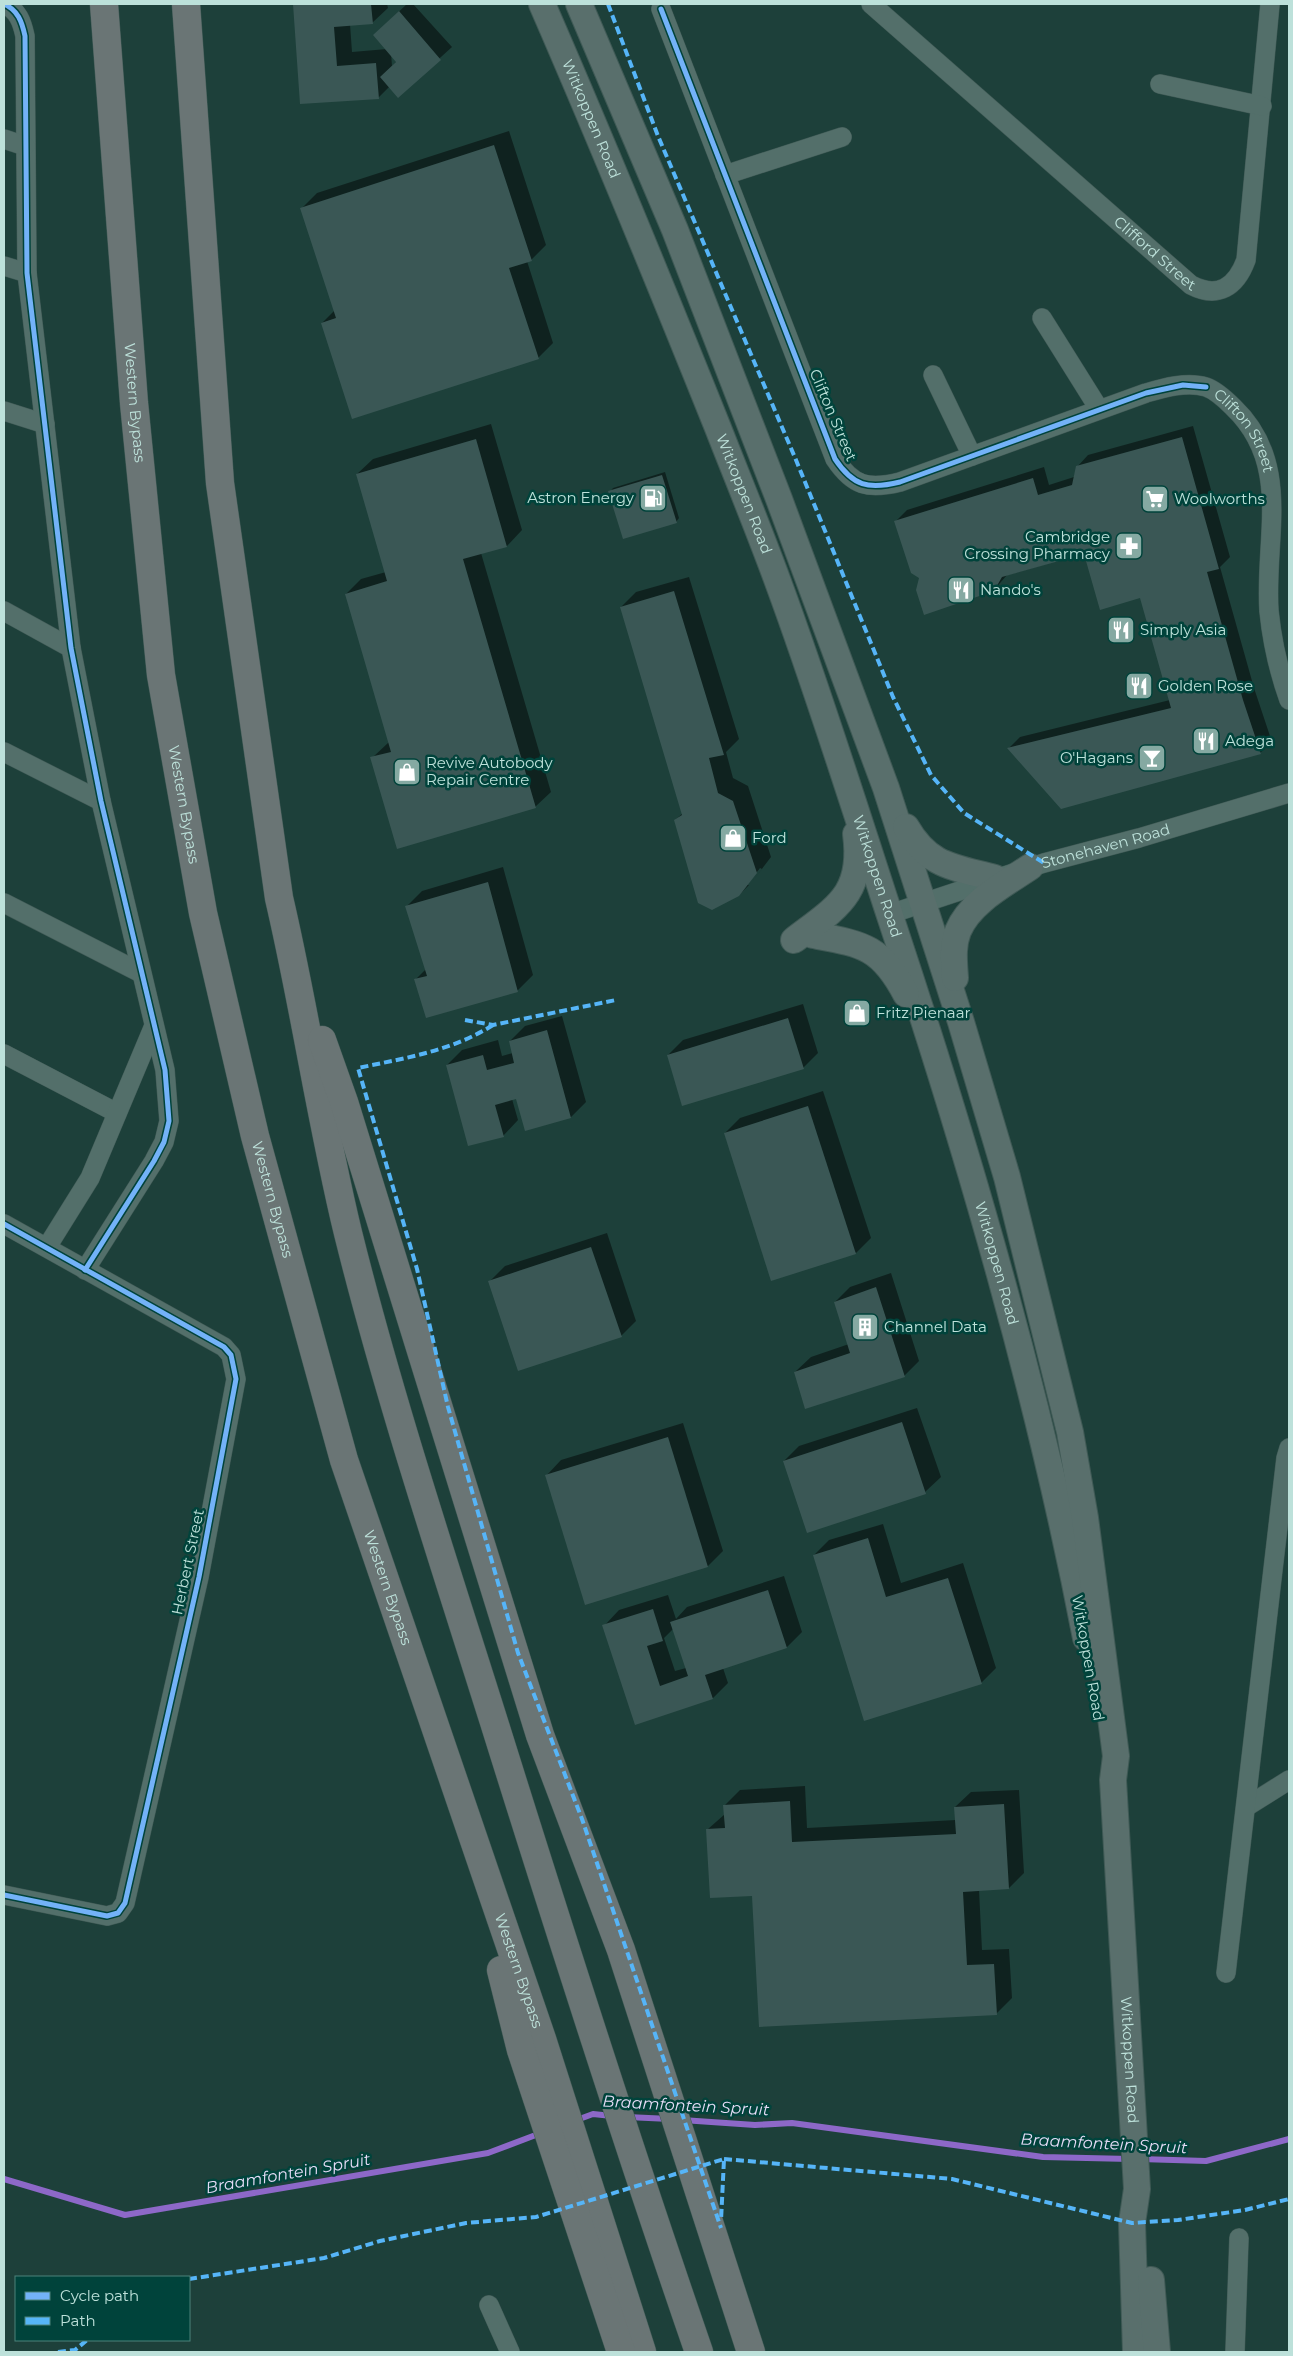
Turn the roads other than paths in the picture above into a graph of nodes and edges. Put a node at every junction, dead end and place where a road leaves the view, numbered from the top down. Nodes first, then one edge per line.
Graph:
1 (4, 4) edge
2 (104, 4) edge
3 (186, 4) edge
4 (542, 4) edge
5 (579, 4) edge
6 (872, 4) edge
7 (1270, 4) edge
8 (661, 9) dead end
9 (1160, 84) dead end
10 (1262, 106) junction
11 (842, 137) dead end
12 (4, 139) edge
13 (25, 146) junction
14 (725, 176) junction
15 (4, 266) edge
16 (27, 273) junction
17 (1042, 318) dead end
18 (934, 375) dead end
19 (1099, 409) junction
20 (4, 411) edge
21 (45, 424) junction
22 (972, 456) junction
23 (4, 611) edge
24 (72, 648) junction
25 (1289, 700) edge
26 (4, 752) edge
27 (843, 767) junction
28 (886, 788) junction
29 (1289, 793) edge
30 (101, 801) junction
31 (1030, 867) junction
32 (995, 878) junction
33 (924, 902) junction
34 (4, 904) edge
35 (890, 914) junction
36 (291, 951) junction
37 (142, 973) junction
38 (961, 1022) junction
39 (154, 1028) junction
40 (934, 1048) junction
41 (4, 1054) edge
42 (117, 1113) junction
43 (4, 1224) edge
44 (47, 1247) junction
45 (85, 1270) junction
46 (1289, 1448) edge
47 (1285, 1510) edge
48 (1114, 1780) junction
49 (1289, 1780) edge
50 (1246, 1807) junction
51 (4, 1895) edge
52 (1226, 1973) dead end
53 (1136, 2180) junction
54 (1239, 2238) dead end
55 (596, 2242) junction
56 (489, 2305) dead end
57 (510, 2352) edge
58 (622, 2352) edge
59 (642, 2352) edge
60 (699, 2352) edge
61 (751, 2352) edge
62 (1136, 2352) edge
63 (1157, 2352) edge
64 (1235, 2352) edge

1 - 13 street
2 - 55 highway, Western Bypass
3 - 36 highway
4 - 27 main road, Witkoppen Road
5 - 28 main road, Witkoppen Road
6 - 10 street, Clifford Street
7 - 10 street, Clifford Street
8 - 14 street, Clifton Street
9 - 10 street
11 - 14 street
12 - 13 street
13 - 16 street
14 - 22 street, Clifton Street
15 - 16 street
16 - 21 street
17 - 19 street
18 - 22 street
19 - 22 street, Clifton Street
19 - 25 street, Clifton Street
20 - 21 street
21 - 24 street
23 - 24 street
24 - 30 street
26 - 30 street
27 - 35 main road, Witkoppen Road
27 - 40 main road
28 - 32 main road
28 - 33 main road, Witkoppen Road
29 - 31 street, Stonehaven Road
30 - 37 street
31 - 32 street, Stonehaven Road
31 - 38 main road
32 - 33 street, Stonehaven Road
33 - 35 street, Stonehaven Road
33 - 38 main road, Witkoppen Road
34 - 37 street
35 - 40 main road, Witkoppen Road
36 - 60 highway
36 - 61 highway
37 - 39 street
38 - 48 main road, Witkoppen Road
39 - 42 street
39 - 45 street
40 - 48 main road, Witkoppen Road
41 - 42 street
42 - 44 street
43 - 44 street, Herbert Street
44 - 45 street, Herbert Street
45 - 51 street, Herbert Street
46 - 47 street
47 - 50 street
48 - 53 main road, Witkoppen Road
49 - 50 street
50 - 52 street
53 - 62 main road, Witkoppen Road
53 - 63 main road, Witkoppen Road
54 - 64 street
55 - 58 highway
55 - 59 highway, Western Bypass
56 - 57 street

